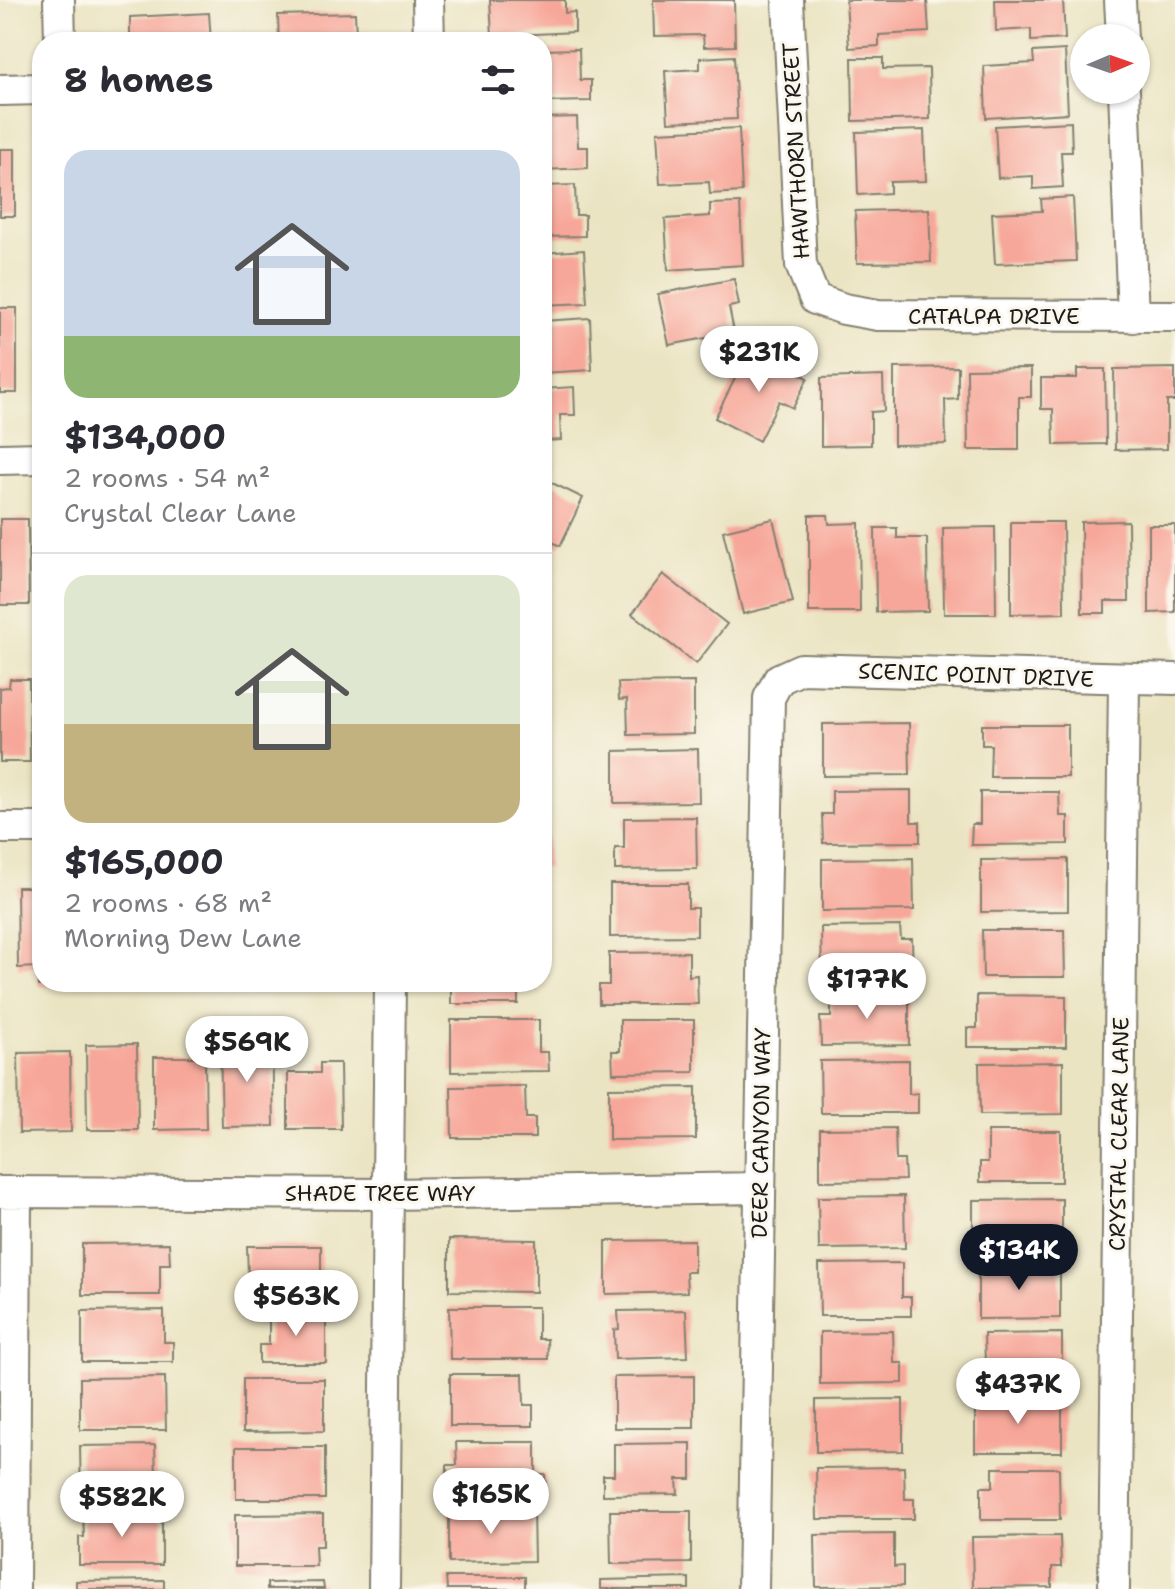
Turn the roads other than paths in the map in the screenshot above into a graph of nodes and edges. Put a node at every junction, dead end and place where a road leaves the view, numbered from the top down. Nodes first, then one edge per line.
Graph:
1 (59, 0) edge
2 (428, 0) edge
3 (788, 0) edge
4 (1120, 0) edge
5 (1121, 24) edge
6 (60, 32) edge
7 (429, 32) edge
8 (32, 89) edge
9 (0, 90) edge
10 (1125, 104) edge
11 (815, 299) joint
12 (1175, 316) edge
13 (1133, 317) junction
14 (32, 458) edge
15 (0, 459) edge
16 (779, 679) joint
17 (1124, 679) junction
18 (1175, 679) edge
19 (0, 828) edge
20 (32, 828) edge
21 (390, 992) edge
22 (760, 1188) junction
23 (8, 1192) edge
24 (388, 1194) junction
25 (14, 1589) edge
26 (384, 1589) edge
27 (753, 1589) edge
28 (1114, 1589) edge

1 - 6 street
2 - 7 street
3 - 11 street, HAWTHORN STREET
4 - 5 street
8 - 9 street
10 - 13 street
11 - 13 street, CATALPA DRIVE
12 - 13 street, CATALPA DRIVE
14 - 15 street
16 - 17 street, SCENIC POINT DRIVE
16 - 22 street, DEER CANYON WAY
17 - 18 street, SCENIC POINT DRIVE
17 - 28 street, CRYSTAL CLEAR LANE
19 - 20 street
21 - 24 street
22 - 24 street, SHADE TREE WAY
22 - 27 street, DEER CANYON WAY
23 - 24 street, SHADE TREE WAY
23 - 25 street
24 - 26 street

